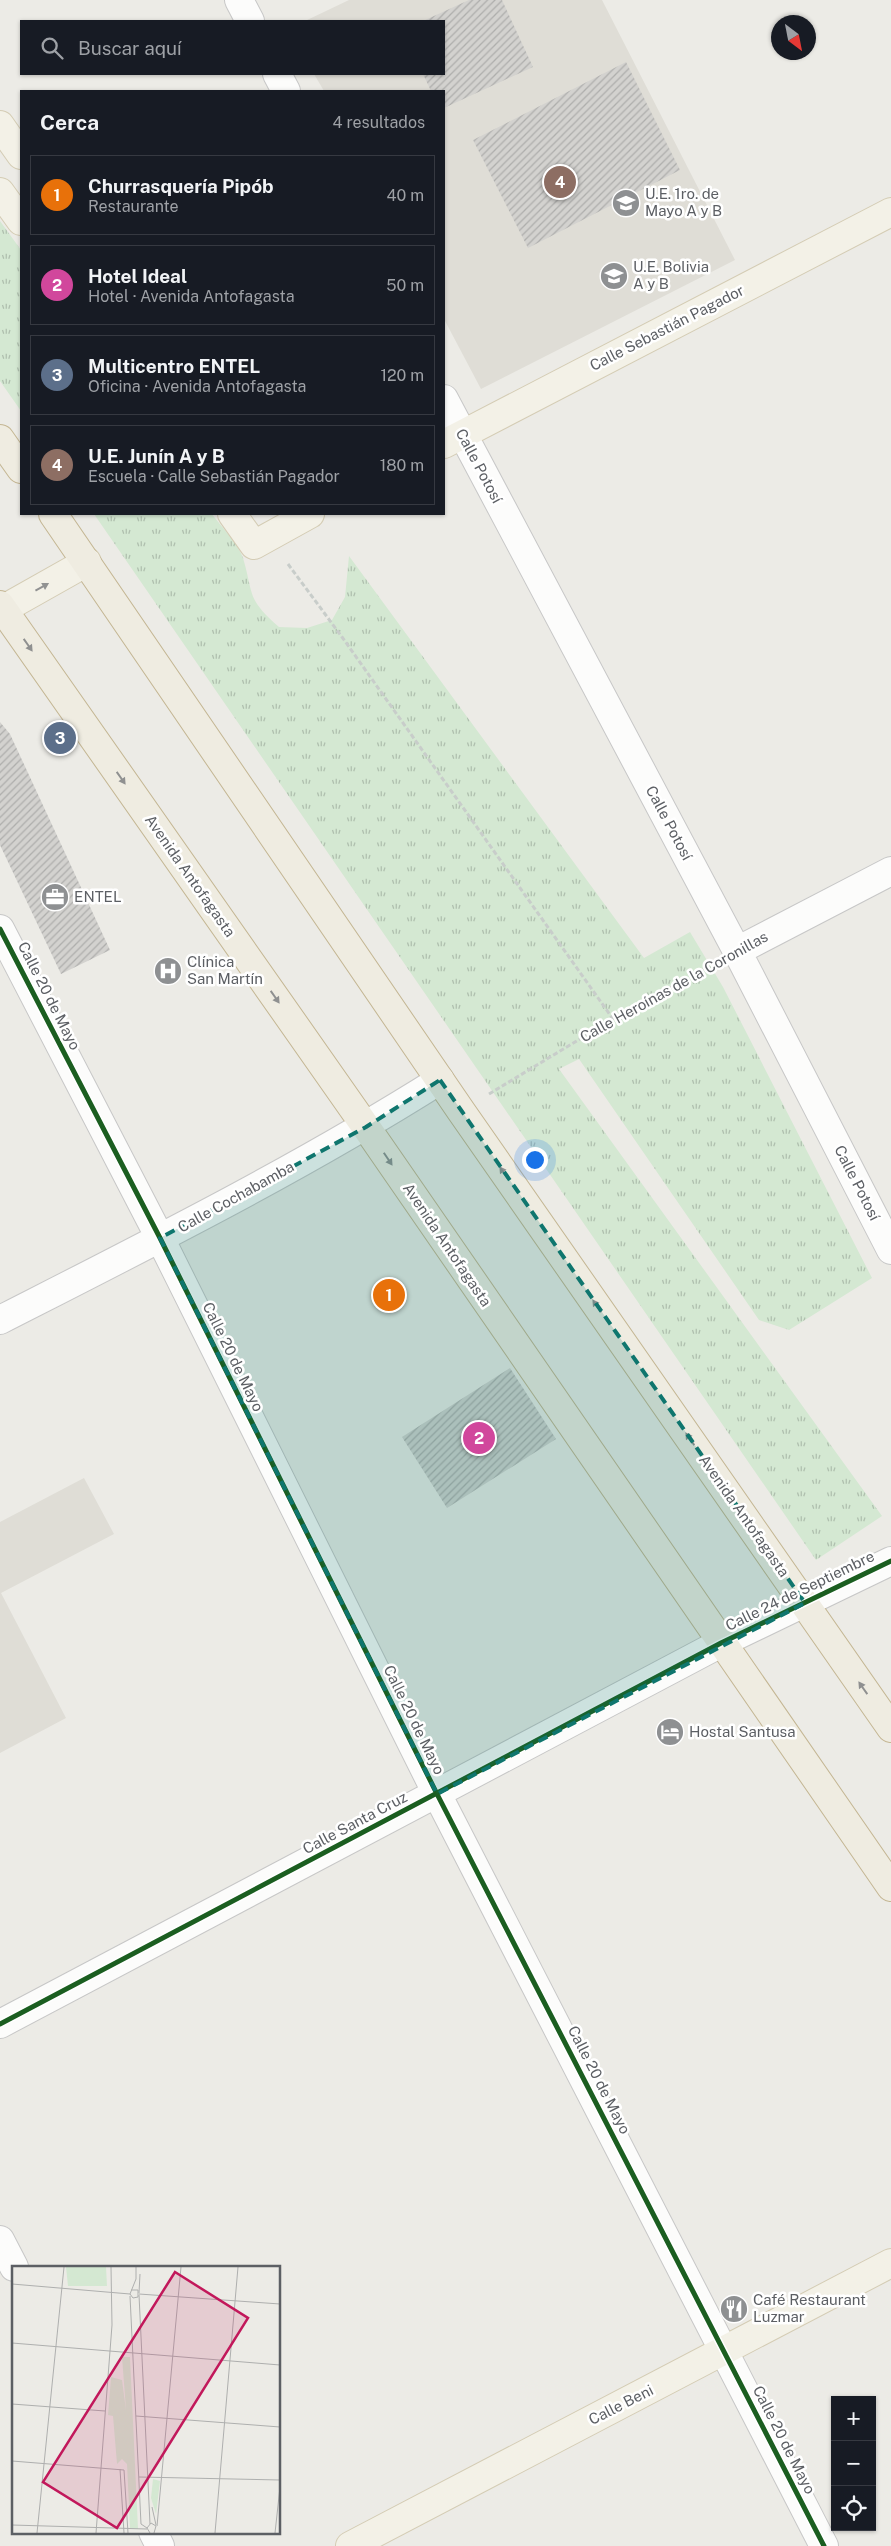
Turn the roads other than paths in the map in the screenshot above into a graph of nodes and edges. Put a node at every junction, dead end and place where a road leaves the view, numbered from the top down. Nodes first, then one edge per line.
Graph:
1 (239, 0) edge
2 (249, 20) edge
3 (278, 75) edge
4 (285, 90) edge
5 (0, 125) edge
6 (20, 154) edge
7 (0, 192) edge
8 (891, 212) edge
9 (20, 220) edge
10 (445, 403) edge
11 (0, 439) edge
12 (453, 439) edge
13 (20, 468) edge
14 (53, 515) edge
15 (236, 515) edge
16 (280, 527) edge
17 (87, 562) junction
18 (1, 609) edge
19 (891, 870) edge
20 (0, 929) edge
21 (737, 950) junction
22 (440, 1080) junction
23 (366, 1127) junction
24 (160, 1238) junction
25 (891, 1250) edge
26 (0, 1320) edge
27 (891, 1561) edge
28 (805, 1603) junction
29 (720, 1643) junction
30 (891, 1728) edge
31 (437, 1794) junction
32 (891, 1887) edge
33 (0, 2024) edge
34 (0, 2240) edge
35 (891, 2263) edge
36 (13, 2266) edge
37 (724, 2352) junction
38 (154, 2534) edge
39 (160, 2546) edge
40 (350, 2546) edge
41 (824, 2546) edge

1 - 2 street
3 - 4 street
5 - 6 main road
7 - 9 main road
8 - 12 main road, Calle Sebastián Pagador
10 - 12 street, Calle Potosí
11 - 13 highway
12 - 21 street, Calle Potosí
14 - 17 highway, Avenida Antofagasta
15 - 16 main road
18 -> 17 main road
17 - 22 highway, Avenida Antofagasta
18 -> 23 highway, Avenida Antofagasta
19 - 21 street, Calle Heroínas de la Coronillas
20 - 24 street, Calle 20 de Mayo
21 - 25 street, Calle Potosí
22 - 23 street, Calle Cochabamba
28 -> 22 highway, Avenida Antofagasta
23 - 24 street, Calle Cochabamba
23 -> 29 highway, Avenida Antofagasta
24 - 26 street, Calle Cochabamba
24 - 31 street, Calle 20 de Mayo
27 - 28 street, Calle 24 de Septiembre
28 - 29 street, Calle 24 de Septiembre
30 -> 28 highway, Avenida Antofagasta
29 - 31 street, Calle Santa Cruz
29 - 32 highway, Avenida Antofagasta
31 - 33 street, Calle Santa Cruz
31 - 37 street, Calle 20 de Mayo
34 - 36 street
35 - 37 main road, Calle Beni
37 - 40 main road, Calle Beni
37 - 41 street, Calle 20 de Mayo
38 - 39 street

